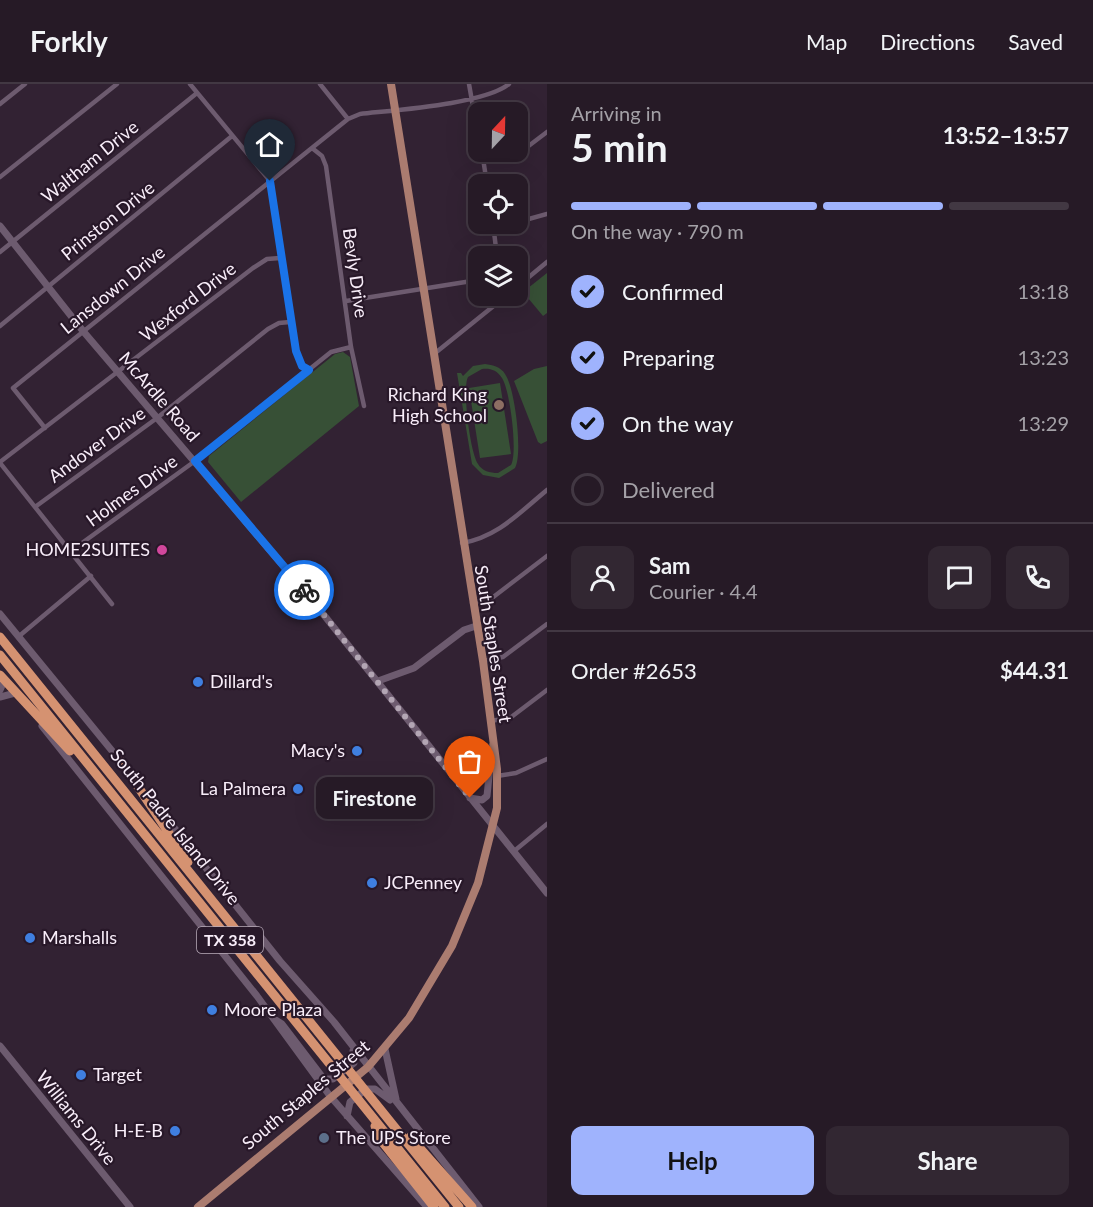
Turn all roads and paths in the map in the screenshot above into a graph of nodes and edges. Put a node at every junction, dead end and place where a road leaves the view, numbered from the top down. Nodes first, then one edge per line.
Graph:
1 (25, 84) edge
2 (117, 84) edge
3 (190, 84) edge
4 (320, 84) edge
5 (391, 84) edge
6 (469, 84) edge
7 (509, 84) edge
8 (197, 93) junction
9 (471, 99) junction
10 (472, 102) edge
11 (0, 104) edge
12 (395, 110) junction
13 (348, 119) junction
14 (547, 132) edge
15 (232, 136) junction
16 (528, 146) edge
17 (312, 148) junction
18 (0, 177) edge
19 (270, 181) junction
20 (547, 214) edge
21 (528, 219) edge
22 (0, 226) edge
23 (12, 242) junction
24 (0, 252) edge
25 (280, 258) junction
26 (547, 262) edge
27 (528, 278) edge
28 (468, 282) edge
29 (49, 287) junction
30 (424, 289) junction
31 (346, 301) junction
32 (494, 306) edge
33 (290, 322) junction
34 (0, 326) edge
35 (83, 331) junction
36 (351, 347) junction
37 (433, 355) junction
38 (309, 370) junction
39 (119, 373) junction
40 (364, 406) dead end
41 (157, 418) junction
42 (45, 428) junction
43 (195, 461) junction
44 (0, 463) edge
45 (547, 490) edge
46 (34, 507) junction
47 (462, 543) junction
48 (71, 551) junction
49 (547, 556) edge
50 (91, 576) junction
51 (472, 603) junction
52 (112, 604) dead end
53 (0, 615) edge
54 (547, 624) edge
55 (476, 626) junction
56 (0, 637) edge
57 (18, 637) junction
58 (0, 655) edge
59 (483, 662) junction
60 (1, 677) edge
61 (378, 681) junction
62 (0, 690) edge
63 (547, 690) edge
64 (15, 693) junction
65 (0, 697) edge
66 (489, 722) junction
67 (492, 742) junction
68 (547, 759) edge
69 (121, 761) junction
70 (497, 776) junction
71 (112, 793) junction
72 (470, 798) junction
73 (547, 824) edge
74 (493, 827) junction
75 (513, 852) junction
76 (194, 878) junction
77 (547, 892) edge
78 (272, 1018) junction
79 (334, 1022) junction
80 (0, 1046) edge
81 (385, 1049) junction
82 (368, 1067) junction
83 (330, 1096) junction
84 (372, 1099) junction
85 (398, 1104) junction
86 (371, 1115) junction
87 (348, 1117) junction
88 (130, 1207) edge
89 (198, 1207) edge
90 (427, 1207) edge
91 (434, 1207) edge
92 (445, 1207) edge
93 (459, 1207) edge
94 (472, 1207) edge
95 (479, 1207) edge

1 - 11 street
2 - 18 street
3 - 8 street
4 - 13 street
5 - 12 main road, South Staples Street
6 - 9 street
7 - 9 street, Lansdown Drive
8 - 15 street
8 - 23 street, Waltham Drive
9 - 10 street
9 - 12 street, Lansdown Drive
12 - 13 street, Lansdown Drive
12 - 30 main road, South Staples Street
13 - 17 street, Lansdown Drive
14 - 16 street
15 - 19 street
15 - 29 street, Prinston Drive
17 - 19 street, Lansdown Drive
17 - 31 street, Bevly Drive
19 - 25 street
19 - 35 street, Lansdown Drive
20 - 21 street
22 - 23 main road, McArdle Road
23 - 24 street, Waltham Drive
23 - 29 main road, McArdle Road
25 - 33 street
25 - 39 street, Wexford Drive
26 - 27 street
28 - 30 street
29 - 34 street, Prinston Drive
29 - 35 main road, McArdle Road
30 - 31 street
30 - 37 main road, South Staples Street
31 - 36 street, Bevly Drive
32 - 37 street
33 - 38 street
33 - 41 street, Andover Drive
35 - 39 main road, McArdle Road
35 - 42 street, Lansdown Drive
36 - 38 street, Holmes Drive
36 - 40 street, Bevly Drive
37 - 47 main road, South Staples Street
38 - 43 street, Holmes Drive
39 - 41 main road, McArdle Road
39 - 42 street, Wexford Drive
41 - 43 main road, McArdle Road
41 - 46 street, Andover Drive
42 - 44 street, Wexford Drive
43 - 48 street, Holmes Drive
43 - 61 main road, McArdle Road
44 - 46 street
45 - 47 street
46 - 48 street
47 - 51 main road, South Staples Street
48 - 50 street
49 - 51 street
50 - 52 street
50 - 57 street
51 - 55 main road, South Staples Street
53 - 57 main road
54 - 59 street
55 - 59 main road, South Staples Street
55 - 61 main road
56 - 76 highway, South Padre Island Drive / TX 358
57 - 69 main road
58 - 71 highway, South Padre Island Drive / TX 358
59 - 66 main road, South Staples Street
60 - 62 main road
60 - 64 main road
60 - 71 highway
61 - 72 main road, McArdle Road
63 - 66 street
64 - 65 main road
64 - 78 main road
66 - 67 main road, South Staples Street
67 - 70 main road, South Staples Street
67 - 72 main road
68 - 70 street
69 - 76 highway
69 - 79 main road
70 - 74 main road, South Staples Street
71 - 86 highway, South Padre Island Drive / TX 358
72 - 74 main road, McArdle Road
73 - 75 street
74 - 75 main road, McArdle Road
74 - 81 main road, South Staples Street
75 - 77 main road, McArdle Road
76 - 84 highway, South Padre Island Drive / TX 358
78 - 79 main road
78 - 83 main road
79 - 82 main road
80 - 88 main road, Williams Drive
81 - 82 main road, South Staples Street
81 - 85 main road
82 - 83 main road, South Staples Street
82 - 85 main road
83 - 87 main road
83 - 89 main road, South Staples Street
84 - 93 highway, South Padre Island Drive / TX 358
84 - 94 highway
85 - 87 main road
85 - 95 main road
86 - 91 highway
86 - 92 highway, South Padre Island Drive / TX 358
87 - 90 main road

